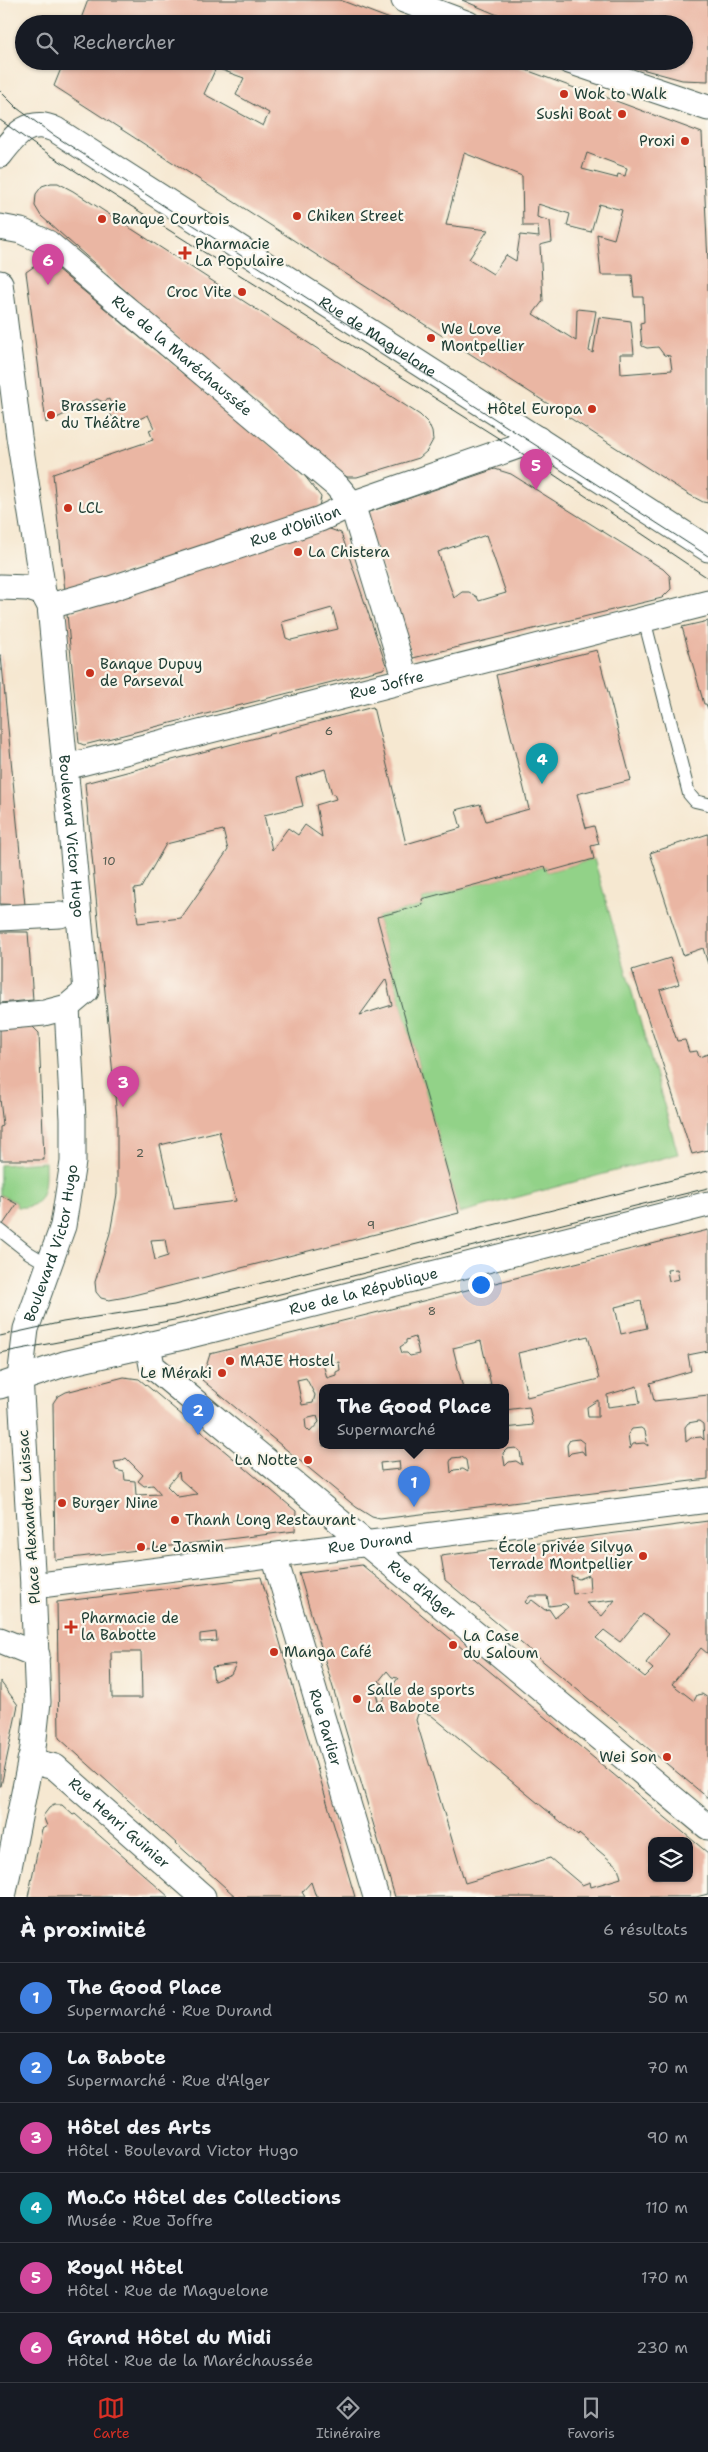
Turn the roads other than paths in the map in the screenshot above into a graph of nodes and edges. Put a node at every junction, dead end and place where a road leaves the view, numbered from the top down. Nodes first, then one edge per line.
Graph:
1 (404, 0) edge
2 (444, 15) edge
3 (596, 70) edge
4 (708, 108) edge
5 (0, 155) edge
6 (0, 227) edge
7 (0, 283) edge
8 (538, 439) junction
9 (352, 504) junction
10 (708, 549) edge
11 (0, 587) edge
12 (46, 600) junction
13 (708, 603) edge
14 (644, 619) junction
15 (406, 680) junction
16 (66, 767) junction
17 (708, 804) edge
18 (60, 915) dead end
19 (0, 918) edge
20 (67, 1007) junction
21 (0, 1017) edge
22 (708, 1204) edge
23 (0, 1230) edge
24 (49, 1265) junction
25 (148, 1345) junction
26 (10, 1382) edge
27 (708, 1500) edge
28 (368, 1544) junction
29 (274, 1556) junction
30 (33, 1586) junction
31 (0, 1640) edge
32 (37, 1655) junction
33 (30, 1761) junction
34 (708, 1826) edge
35 (4, 1897) edge
36 (203, 1897) edge
37 (376, 1897) edge

1 - 2 street
3 - 4 street
5 - 8 street, Rue de Maguelone
6 - 9 street, Rue de la Maréchaussée
7 - 12 street, Boulevard Victor Hugo
8 - 9 street, Rue d'Obilion
8 - 10 street, Rue de Maguelone
9 - 12 street, Rue d'Obilion
9 - 15 street
11 - 12 street
12 - 16 street, Boulevard Victor Hugo
13 - 14 street, Rue Joffre
14 - 15 street, Rue Joffre
14 - 17 lane
15 - 16 street, Rue Joffre
16 - 20 street, Boulevard Victor Hugo
18 - 19 street
20 - 21 street
20 - 24 street, Boulevard Victor Hugo
22 - 25 street, Rue de la République
23 - 24 lane
24 - 26 street, Boulevard Victor Hugo
25 - 26 street, Rue de la République
25 - 28 street, Rue d'Alger
26 - 30 street, Place Alexandre Laissac
27 - 28 street, Rue Durand
28 - 29 street, Rue Durand
28 - 34 street, Rue d'Alger
29 - 30 street, Rue Durand
29 - 37 street, Rue Parlier
30 - 32 street, Place Alexandre Laissac
31 - 32 street
32 - 33 street, Place Alexandre Laissac
33 - 35 street, Place Alexandre Laissac
33 - 36 street, Rue Henri Guinier

